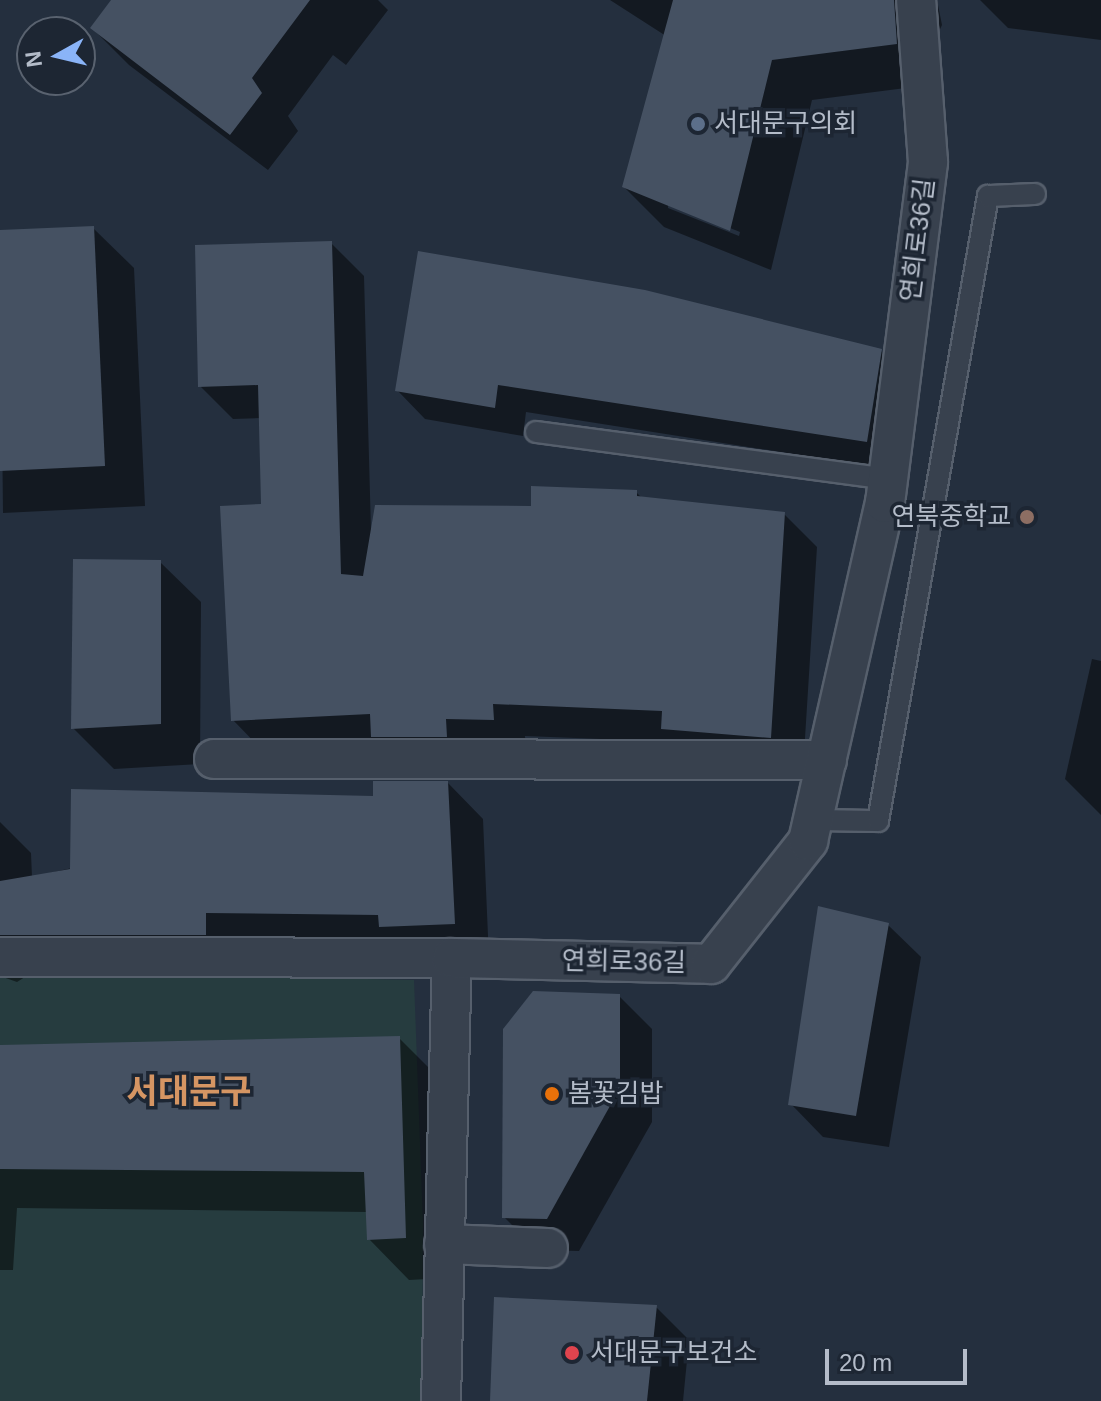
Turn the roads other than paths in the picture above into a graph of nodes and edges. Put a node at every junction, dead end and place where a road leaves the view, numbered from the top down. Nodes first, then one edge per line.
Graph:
1 (916, 0) edge
2 (1035, 194) dead end
3 (536, 432) dead end
4 (888, 479) junction
5 (214, 759) dead end
6 (827, 760) junction
7 (813, 820) junction
8 (0, 957) edge
9 (452, 958) junction
10 (444, 1244) junction
11 (548, 1248) dead end
12 (441, 1401) edge

1 - 4 street, 연희로36길
2 - 7 lane
3 - 4 lane
4 - 6 street, 연희로36길
5 - 6 street
6 - 7 street, 연희로36길
7 - 9 street, 연희로36길
8 - 9 street
9 - 10 street
10 - 11 street
10 - 12 street

